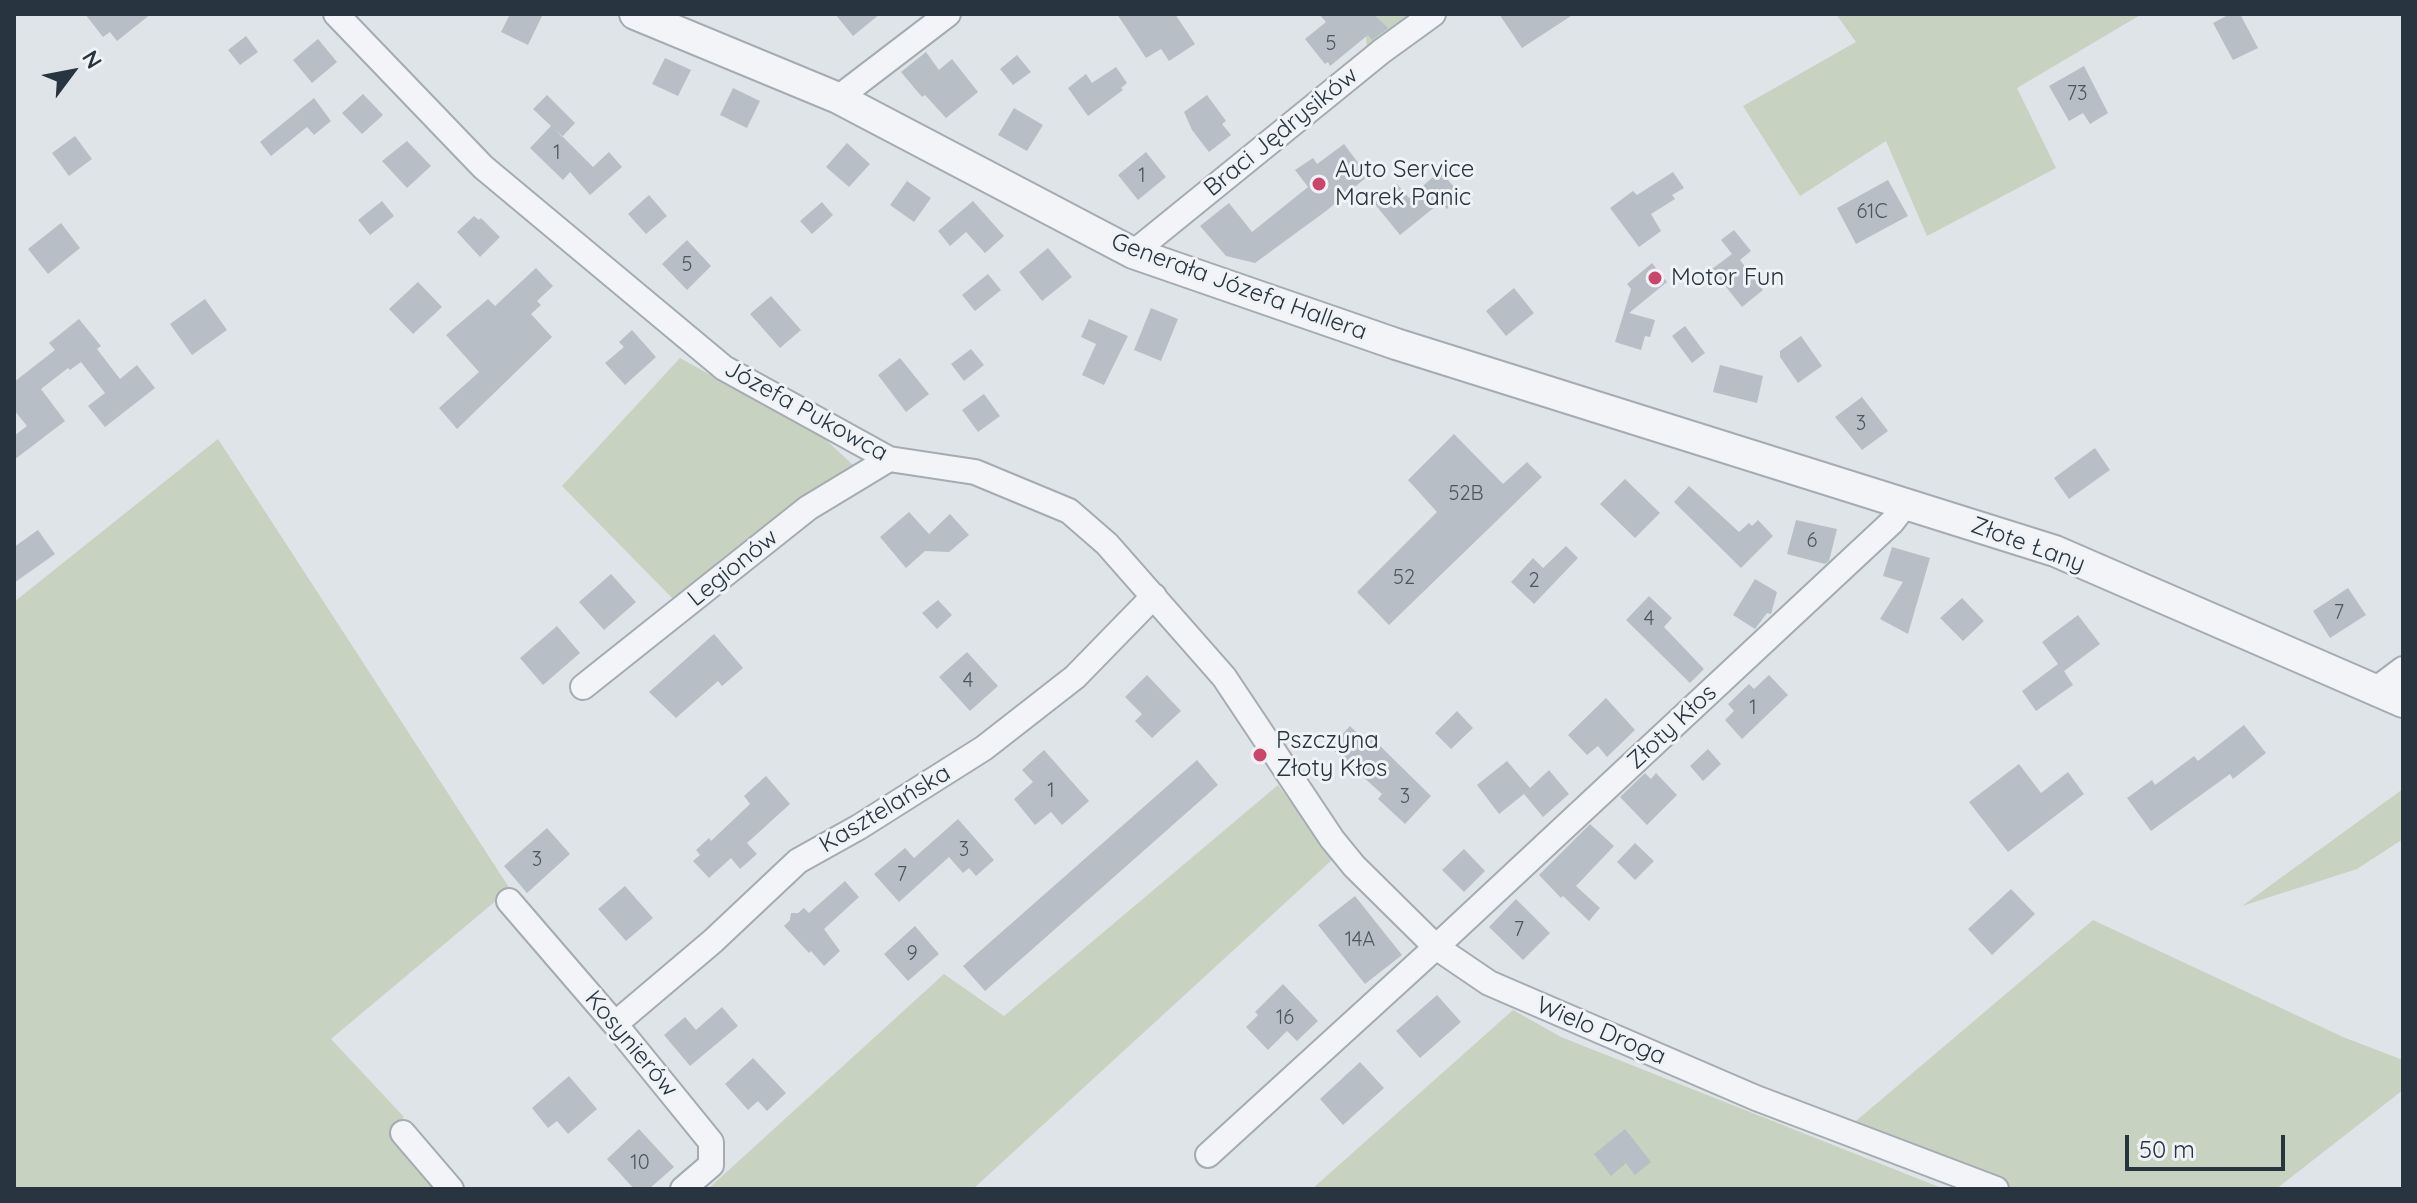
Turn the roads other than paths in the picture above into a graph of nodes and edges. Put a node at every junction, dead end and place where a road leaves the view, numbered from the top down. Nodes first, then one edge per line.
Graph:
1 (336, 14) edge
2 (635, 14) edge
3 (948, 14) edge
4 (1433, 14) edge
5 (838, 98) junction
6 (1133, 253) junction
7 (1641, 420) joint
8 (889, 459) junction
9 (1906, 504) junction
10 (1154, 596) junction
11 (2403, 669) edge
12 (583, 687) dead end
13 (2375, 690) junction
14 (2403, 702) edge
15 (1282, 765) joint
16 (509, 901) dead end
17 (1436, 947) junction
18 (615, 1024) junction
19 (403, 1133) dead end
20 (1208, 1155) dead end
21 (451, 1189) edge
22 (683, 1189) edge
23 (1996, 1189) edge

1 - 8 street, Józefa Pukowca
2 - 5 street, Generała Józefa Hallera
3 - 5 street
4 - 6 street, Braci Jędrysików
5 - 6 street, Generała Józefa Hallera
6 - 7 street, Generała Józefa Hallera
7 - 9 street, Złote Łany
8 - 10 street, Józefa Pukowca
8 - 12 street, Legionów
9 - 13 street, Złote Łany
9 - 17 street, Złoty Kłos
10 - 15 street, Józefa Pukowca
10 - 18 street, Kasztelańska
11 - 13 street
13 - 14 street, Złote Łany
15 - 17 street, Wielo Droga
16 - 18 street, Kosynierów
17 - 20 street, Złoty Kłos
17 - 23 street, Wielo Droga
18 - 22 street, Kosynierów
19 - 21 street

